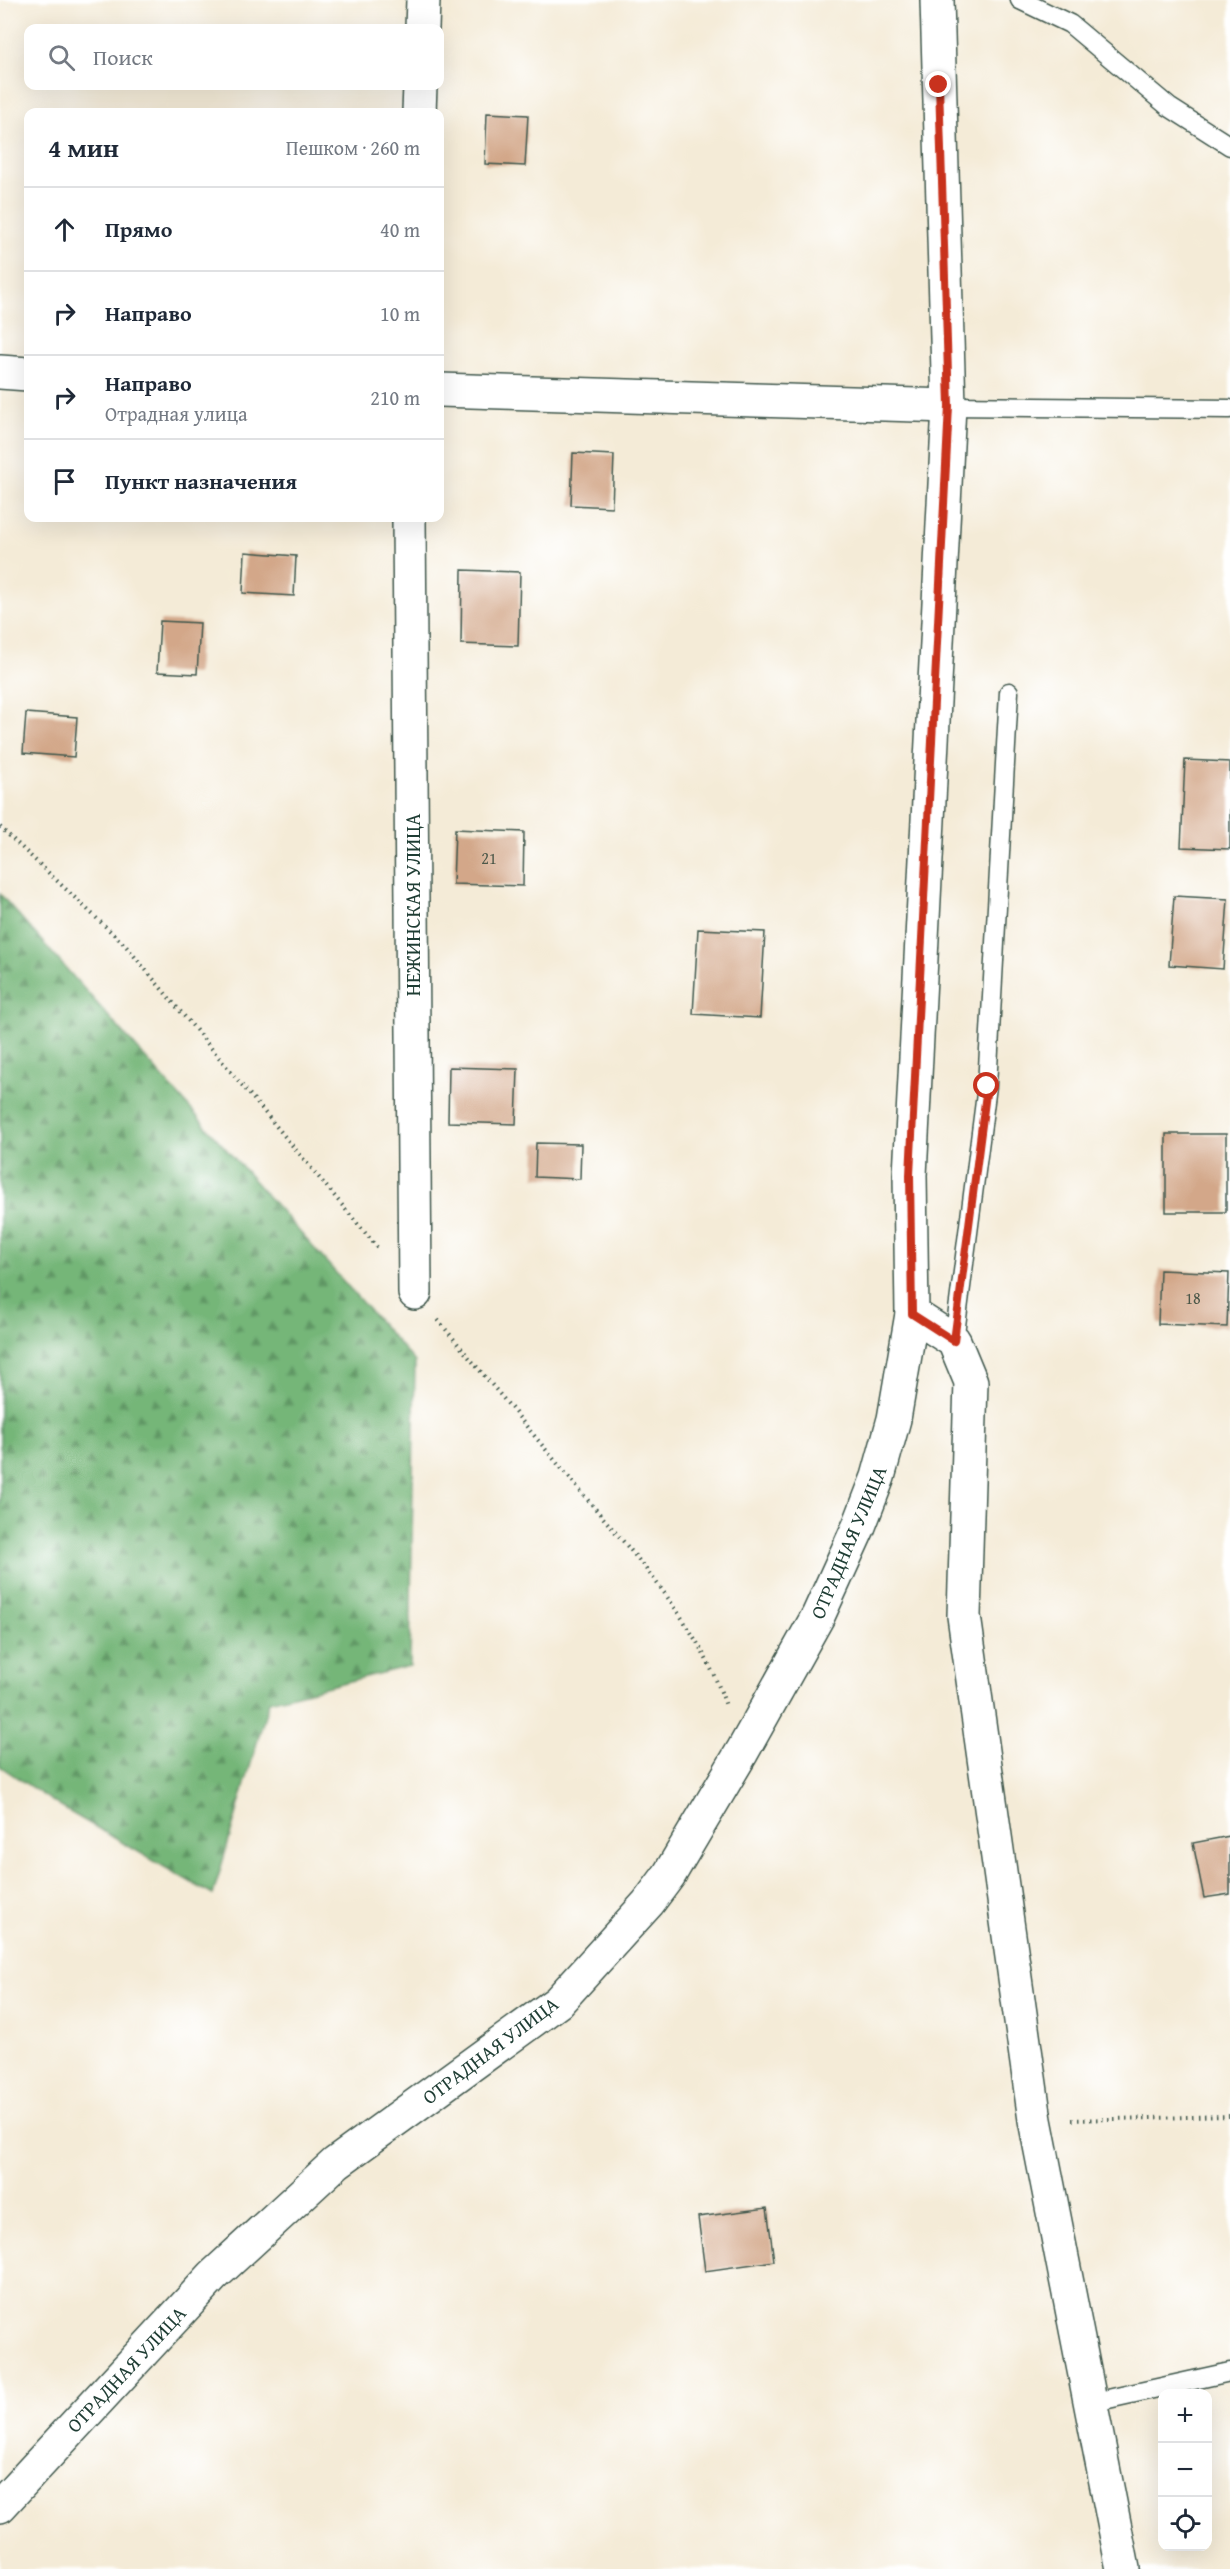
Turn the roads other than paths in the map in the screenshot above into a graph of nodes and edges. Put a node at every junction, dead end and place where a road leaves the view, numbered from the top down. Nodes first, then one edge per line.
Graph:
1 (423, 0) edge
2 (937, 0) edge
3 (1020, 0) edge
4 (422, 24) edge
5 (420, 90) edge
6 (419, 108) edge
7 (1230, 146) edge
8 (0, 372) edge
9 (24, 374) edge
10 (444, 390) edge
11 (949, 406) junction
12 (1230, 410) edge
13 (410, 522) edge
14 (1009, 692) dead end
15 (415, 1293) dead end
16 (912, 1314) junction
17 (954, 1341) junction
18 (1230, 2372) edge
19 (1090, 2403) junction
20 (0, 2506) edge
21 (1123, 2569) edge

1 - 4 street
2 - 11 street, ОТРАДНАЯ УЛИЦА
3 - 7 lane
5 - 6 street
8 - 9 street
10 - 11 street
11 - 12 lane
11 - 16 street, ОТРАДНАЯ УЛИЦА
13 - 15 street, НЕЖИНСКАЯ УЛИЦА
14 - 17 lane
16 - 17 street
16 - 20 street, ОТРАДНАЯ УЛИЦА
17 - 19 street
18 - 19 lane
19 - 21 street

